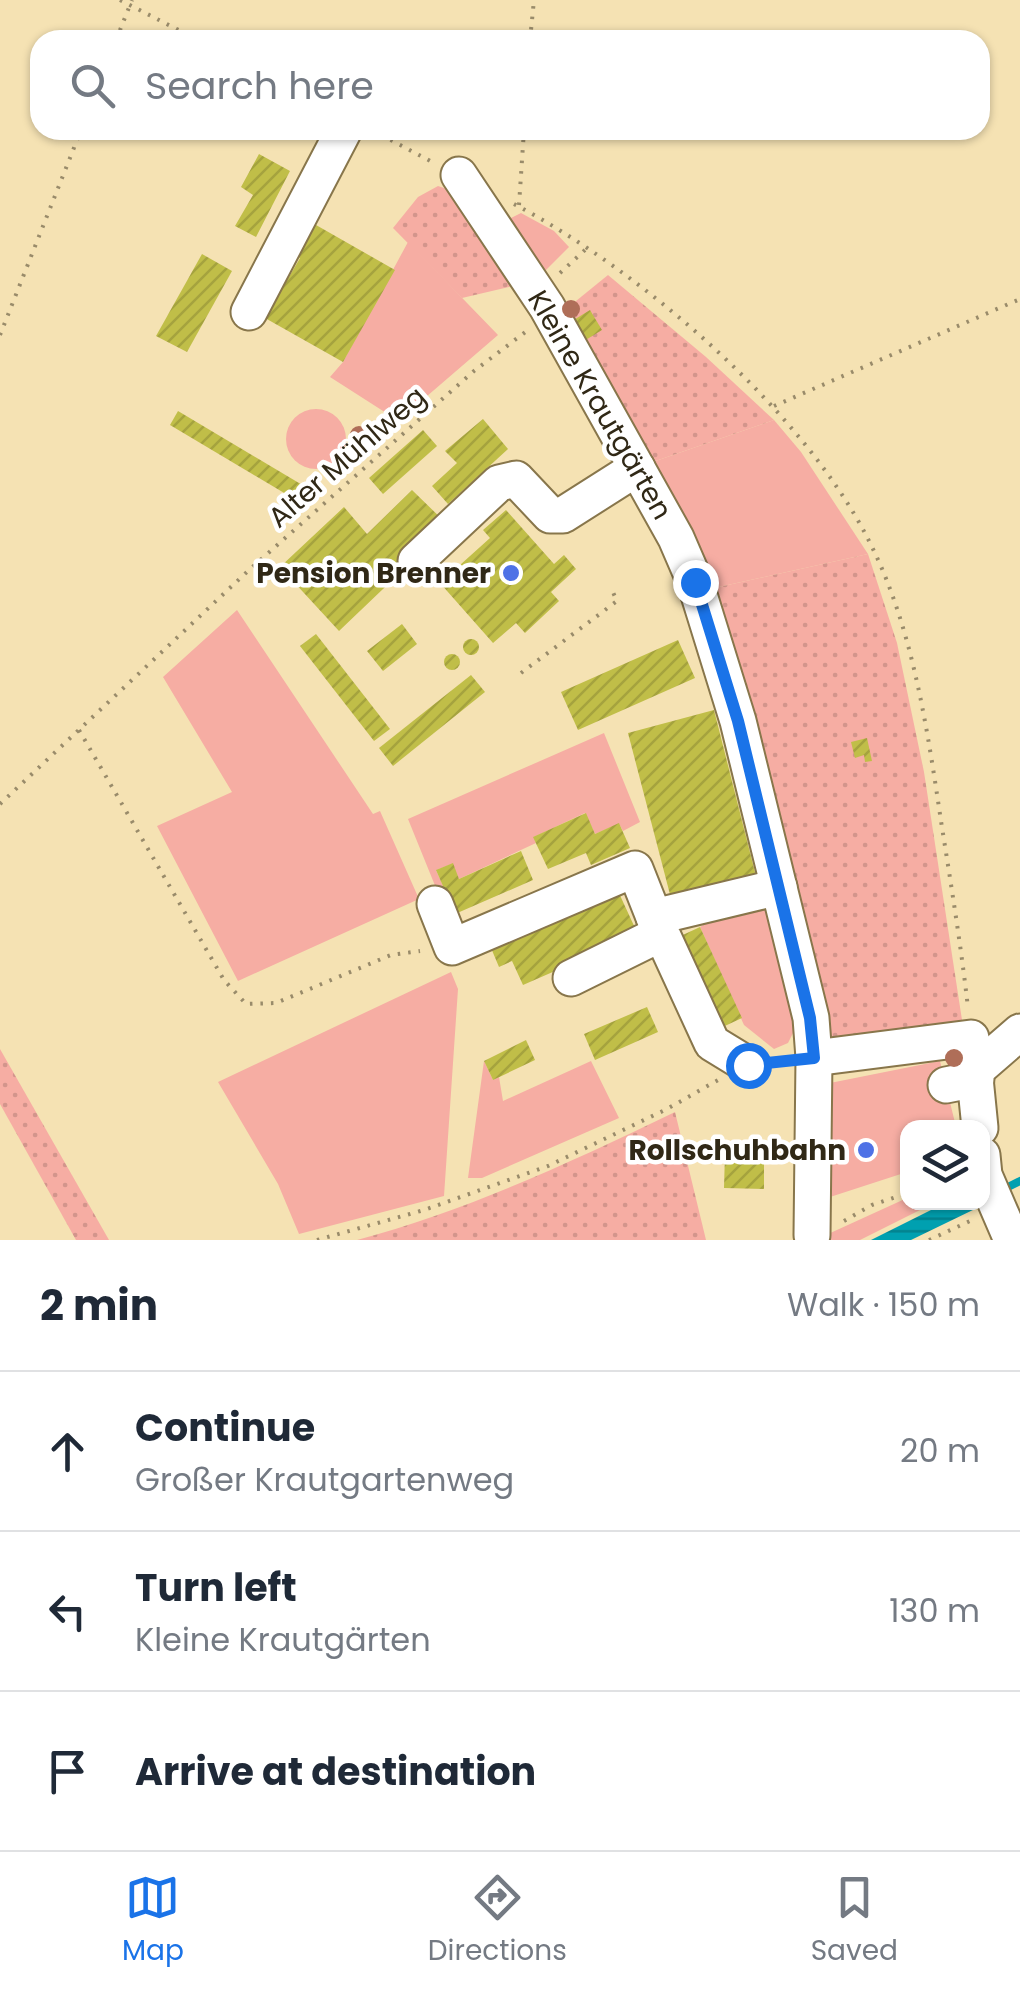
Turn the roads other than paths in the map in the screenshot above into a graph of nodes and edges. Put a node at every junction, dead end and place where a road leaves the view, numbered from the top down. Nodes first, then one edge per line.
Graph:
1 (339, 140) edge
2 (458, 175) road end
3 (249, 312) dead end
4 (637, 468) junction
5 (416, 561) dead end
6 (779, 887) junction
7 (435, 904) dead end
8 (657, 926) junction
9 (572, 978) dead end
10 (1020, 1032) edge
11 (814, 1058) junction
12 (748, 1065) road end
13 (967, 1068) junction
14 (978, 1120) edge
15 (990, 1193) edge
16 (997, 1226) edge
17 (812, 1235) dead end

1 - 3 street
2 - 4 street, Kleine Krautgärten
4 - 5 street
4 - 6 street, Kleine Krautgärten
6 - 8 street
6 - 11 street, Kleine Krautgärten
7 - 8 street
8 - 9 street
8 - 12 street
10 - 13 street
11 - 13 street
11 - 17 street, Kleine Krautgärten
13 - 14 street
15 - 16 street

